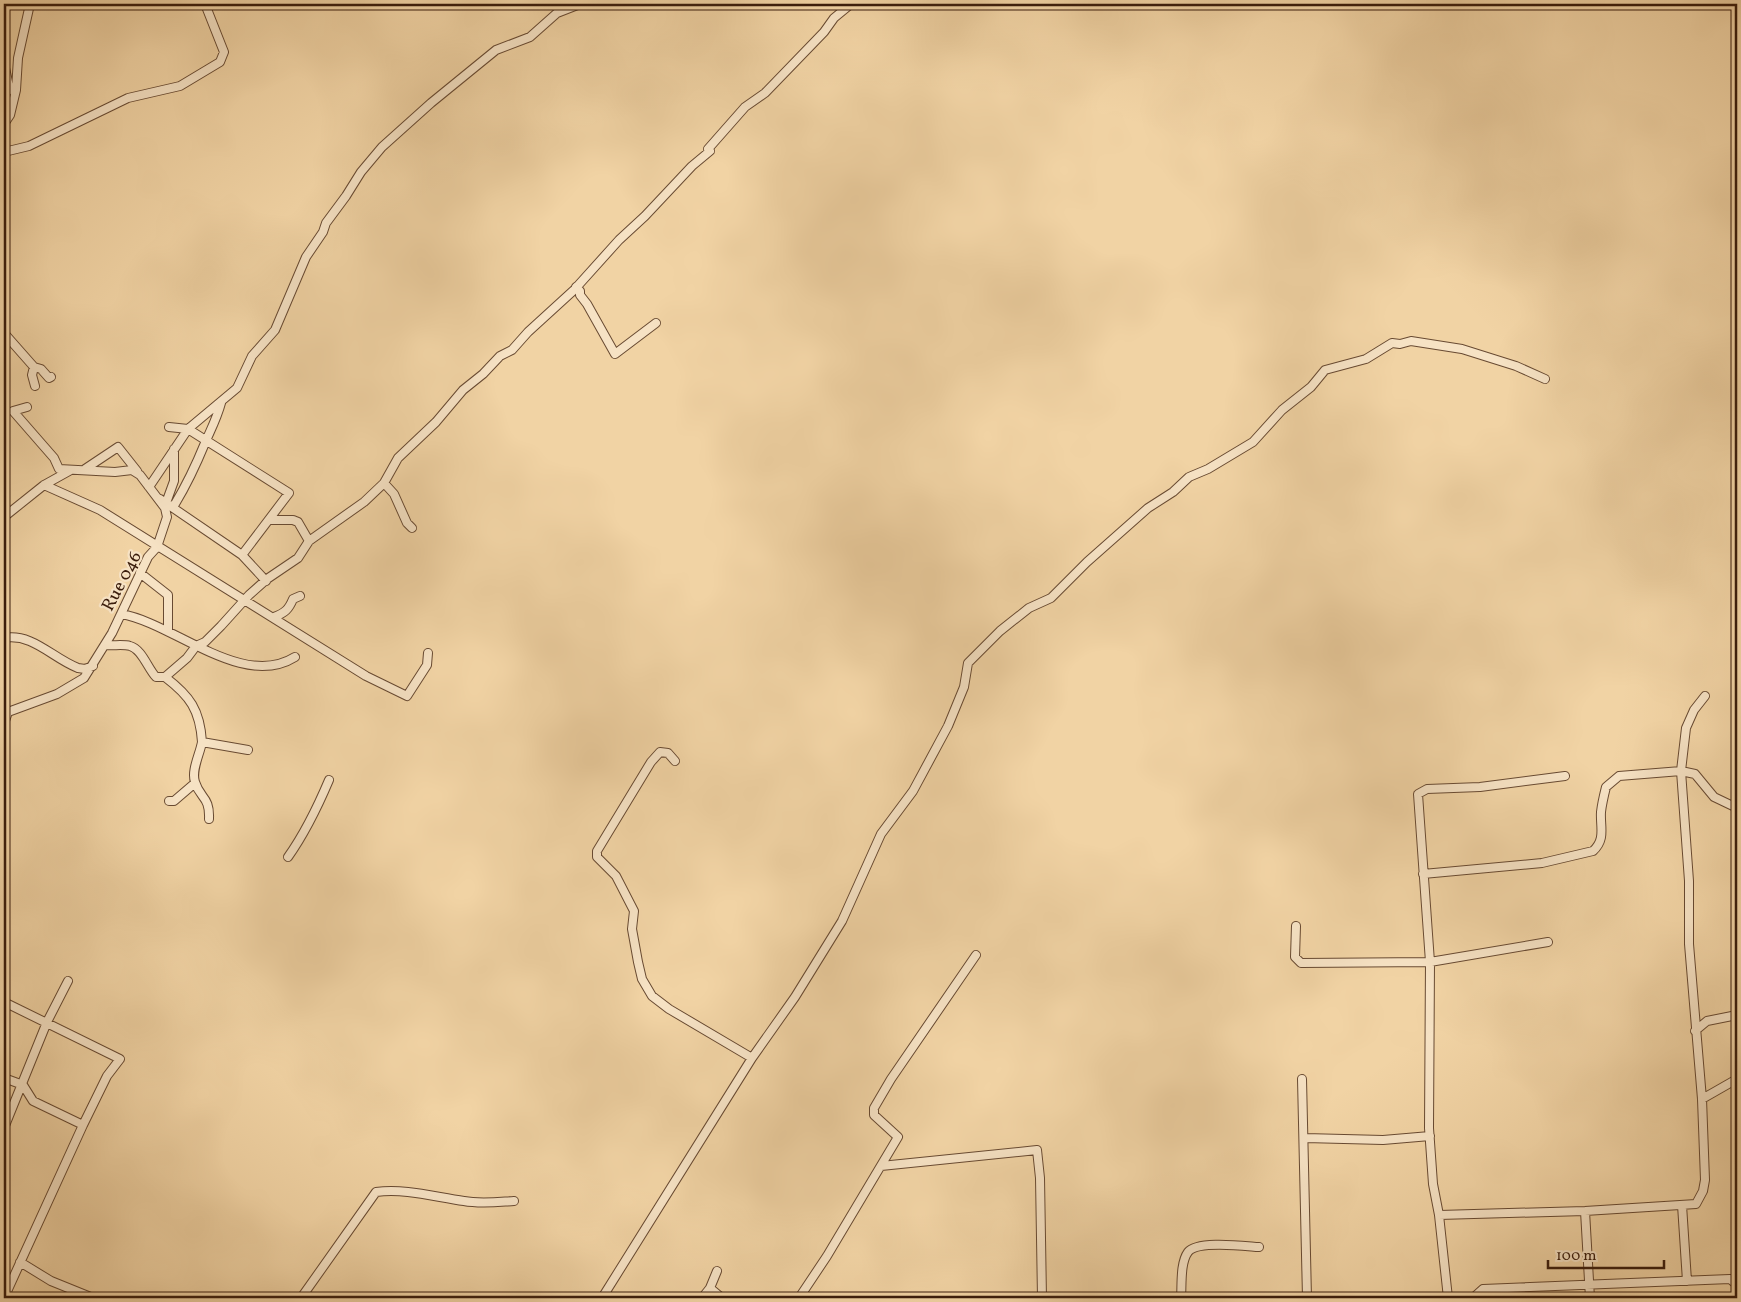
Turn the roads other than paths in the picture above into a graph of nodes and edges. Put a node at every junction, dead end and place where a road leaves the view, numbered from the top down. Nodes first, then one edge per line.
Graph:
1 (30, 4) edge
2 (205, 4) edge
3 (580, 4) edge
4 (851, 4) edge
5 (4, 62) edge
6 (15, 93) junction
7 (4, 145) edge
8 (4, 152) edge
9 (4, 212) edge
10 (4, 236) edge
11 (576, 287) junction
12 (656, 323) dead end
13 (4, 333) edge
14 (34, 367) junction
15 (51, 376) dead end
16 (1545, 380) dead end
17 (35, 386) dead end
18 (221, 403) junction
19 (26, 410) dead end
20 (12, 411) junction
21 (4, 413) edge
22 (169, 427) dead end
23 (188, 429) junction
24 (206, 440) junction
25 (174, 449) junction
26 (85, 469) junction
27 (71, 470) junction
28 (140, 475) junction
29 (384, 483) junction
30 (44, 485) junction
31 (149, 488) junction
32 (156, 496) junction
33 (168, 504) junction
34 (4, 518) edge
35 (270, 520) junction
36 (412, 528) dead end
37 (309, 541) junction
38 (157, 547) junction
39 (242, 555) junction
40 (140, 574) junction
41 (266, 581) junction
42 (300, 596) dead end
43 (246, 600) junction
44 (122, 614) junction
45 (274, 617) junction
46 (168, 631) junction
47 (4, 638) edge
48 (105, 645) junction
49 (196, 646) junction
50 (428, 653) dead end
51 (295, 657) dead end
52 (92, 666) junction
53 (165, 677) junction
54 (1705, 696) dead end
55 (4, 724) edge
56 (202, 742) junction
57 (248, 750) dead end
58 (674, 761) dead end
59 (1681, 771) junction
60 (1565, 776) dead end
61 (329, 780) dead end
62 (195, 783) junction
63 (169, 801) dead end
64 (1737, 808) edge
65 (208, 819) dead end
66 (288, 857) dead end
67 (1423, 874) junction
68 (1296, 926) dead end
69 (1548, 942) dead end
70 (976, 955) dead end
71 (1430, 962) junction
72 (68, 981) dead end
73 (4, 1002) edge
74 (1737, 1015) edge
75 (47, 1022) junction
76 (1695, 1031) junction
77 (752, 1058) junction
78 (4, 1078) edge
79 (1737, 1078) edge
80 (1302, 1079) dead end
81 (23, 1085) junction
82 (1702, 1099) junction
83 (83, 1125) junction
84 (4, 1128) edge
85 (1430, 1136) junction
86 (1305, 1138) junction
87 (881, 1166) junction
88 (514, 1201) dead end
89 (1682, 1205) junction
90 (1586, 1211) junction
91 (1440, 1215) junction
92 (1259, 1247) dead end
93 (20, 1262) junction
94 (717, 1271) dead end
95 (1687, 1281) junction
96 (1590, 1285) junction
97 (1737, 1285) edge
98 (710, 1288) junction
99 (4, 1298) edge
100 (93, 1298) edge
101 (301, 1298) edge
102 (602, 1298) edge
103 (702, 1298) edge
104 (722, 1298) edge
105 (799, 1298) edge
106 (1042, 1298) edge
107 (1181, 1298) edge
108 (1307, 1298) edge
109 (1448, 1298) edge
110 (1473, 1298) edge
111 (1590, 1298) edge

1 - 6 street
2 - 8 street
3 - 18 street
4 - 11 street
5 - 6 street
6 - 7 street
9 - 10 street
11 - 12 street
11 - 29 street
13 - 14 street
14 - 15 street
14 - 17 street
16 - 77 street
18 - 23 street
18 - 24 street
19 - 20 street
20 - 21 street
20 - 27 street
22 - 23 street
23 - 24 street
23 - 25 street
24 - 33 street
24 - 35 street
25 - 31 street
25 - 33 street
26 - 27 street
26 - 28 street
26 - 28 street, Rue 046
27 - 30 street
28 - 31 street, Rue 046
29 - 36 street
29 - 37 street
30 - 34 street
30 - 38 street
31 - 32 street, Rue 046
32 - 33 street
32 - 38 street, Rue 046
33 - 39 street
35 - 37 street
35 - 39 street
37 - 41 street
38 - 40 street, Rue 046
38 - 43 street
39 - 41 street
40 - 44 street, Rue 046
40 - 46 street
41 - 43 street
42 - 45 street
43 - 45 street
43 - 49 street
44 - 46 street
44 - 48 street, Rue 046
45 - 50 street
46 - 49 street
47 - 52 street
48 - 52 street, Rue 046
48 - 53 street
49 - 51 street
49 - 53 street
52 - 55 street, Rue 046
53 - 56 street
54 - 59 street
56 - 57 street
56 - 62 street
58 - 77 street
59 - 64 street
59 - 67 street
59 - 76 street
60 - 67 street
61 - 66 street
62 - 63 street
62 - 65 street
67 - 71 street
68 - 71 street
69 - 71 street
70 - 87 street
71 - 85 street
72 - 75 street
73 - 75 street
74 - 76 street
75 - 81 street
75 - 83 street
76 - 82 street
77 - 102 street
78 - 81 street
79 - 82 street
80 - 86 street
81 - 83 street
81 - 84 street
82 - 89 street
83 - 93 street
85 - 86 street
85 - 91 street
86 - 108 street
87 - 105 street
87 - 106 street
88 - 101 street
89 - 90 street
89 - 95 street
90 - 91 street
90 - 96 street
91 - 109 street
92 - 107 street
93 - 99 street
93 - 100 street
94 - 98 street
95 - 96 street
95 - 97 street
96 - 110 street
96 - 111 street
98 - 103 street
98 - 104 street

